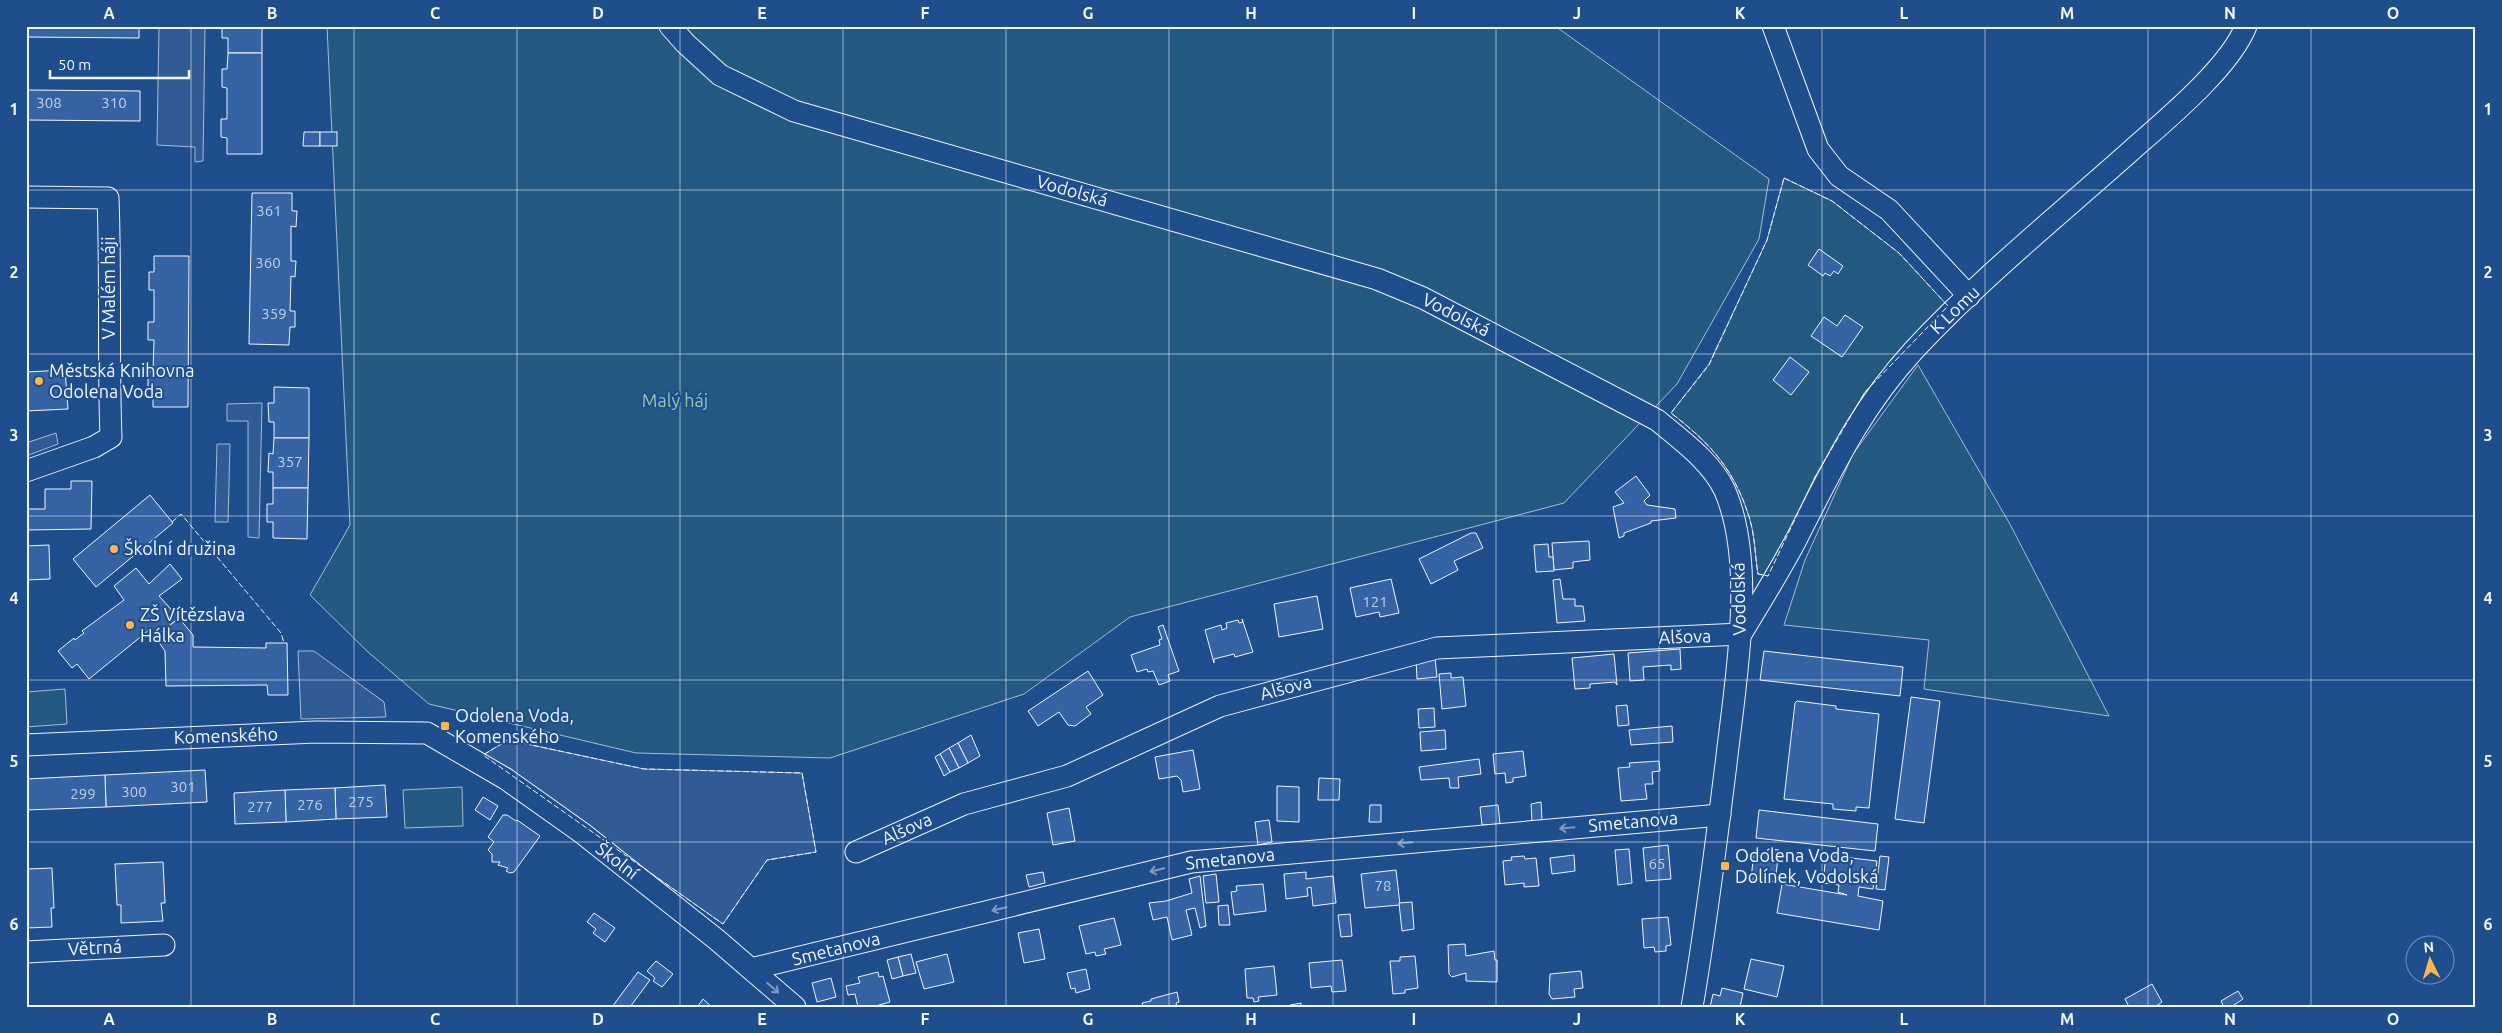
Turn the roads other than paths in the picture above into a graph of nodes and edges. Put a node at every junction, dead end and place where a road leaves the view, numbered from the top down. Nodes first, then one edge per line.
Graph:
1 (670, 26) edge
2 (1773, 26) edge
3 (2243, 34) edge
4 (26, 197) edge
5 (1969, 296) junction
6 (26, 471) edge
7 (1741, 634) junction
8 (427, 733) joint
9 (26, 745) edge
10 (1720, 815) junction
11 (856, 852) dead end
12 (164, 944) dead end
13 (26, 952) edge
14 (751, 969) junction
15 (795, 1007) edge
16 (1692, 1007) edge

1 - 7 street, Vodolská
2 - 5 street
3 - 5 street, K Lomu
4 - 6 street, V Malém háji
5 - 7 street, K Lomu
7 - 10 street, Vodolská
7 - 11 street, Alšova
8 - 9 street, Komenského
8 - 14 street, Školní
10 -> 14 street, Smetanova
10 - 16 street, Vodolská
12 - 13 street, Větrná
14 -> 15 street, Školní

